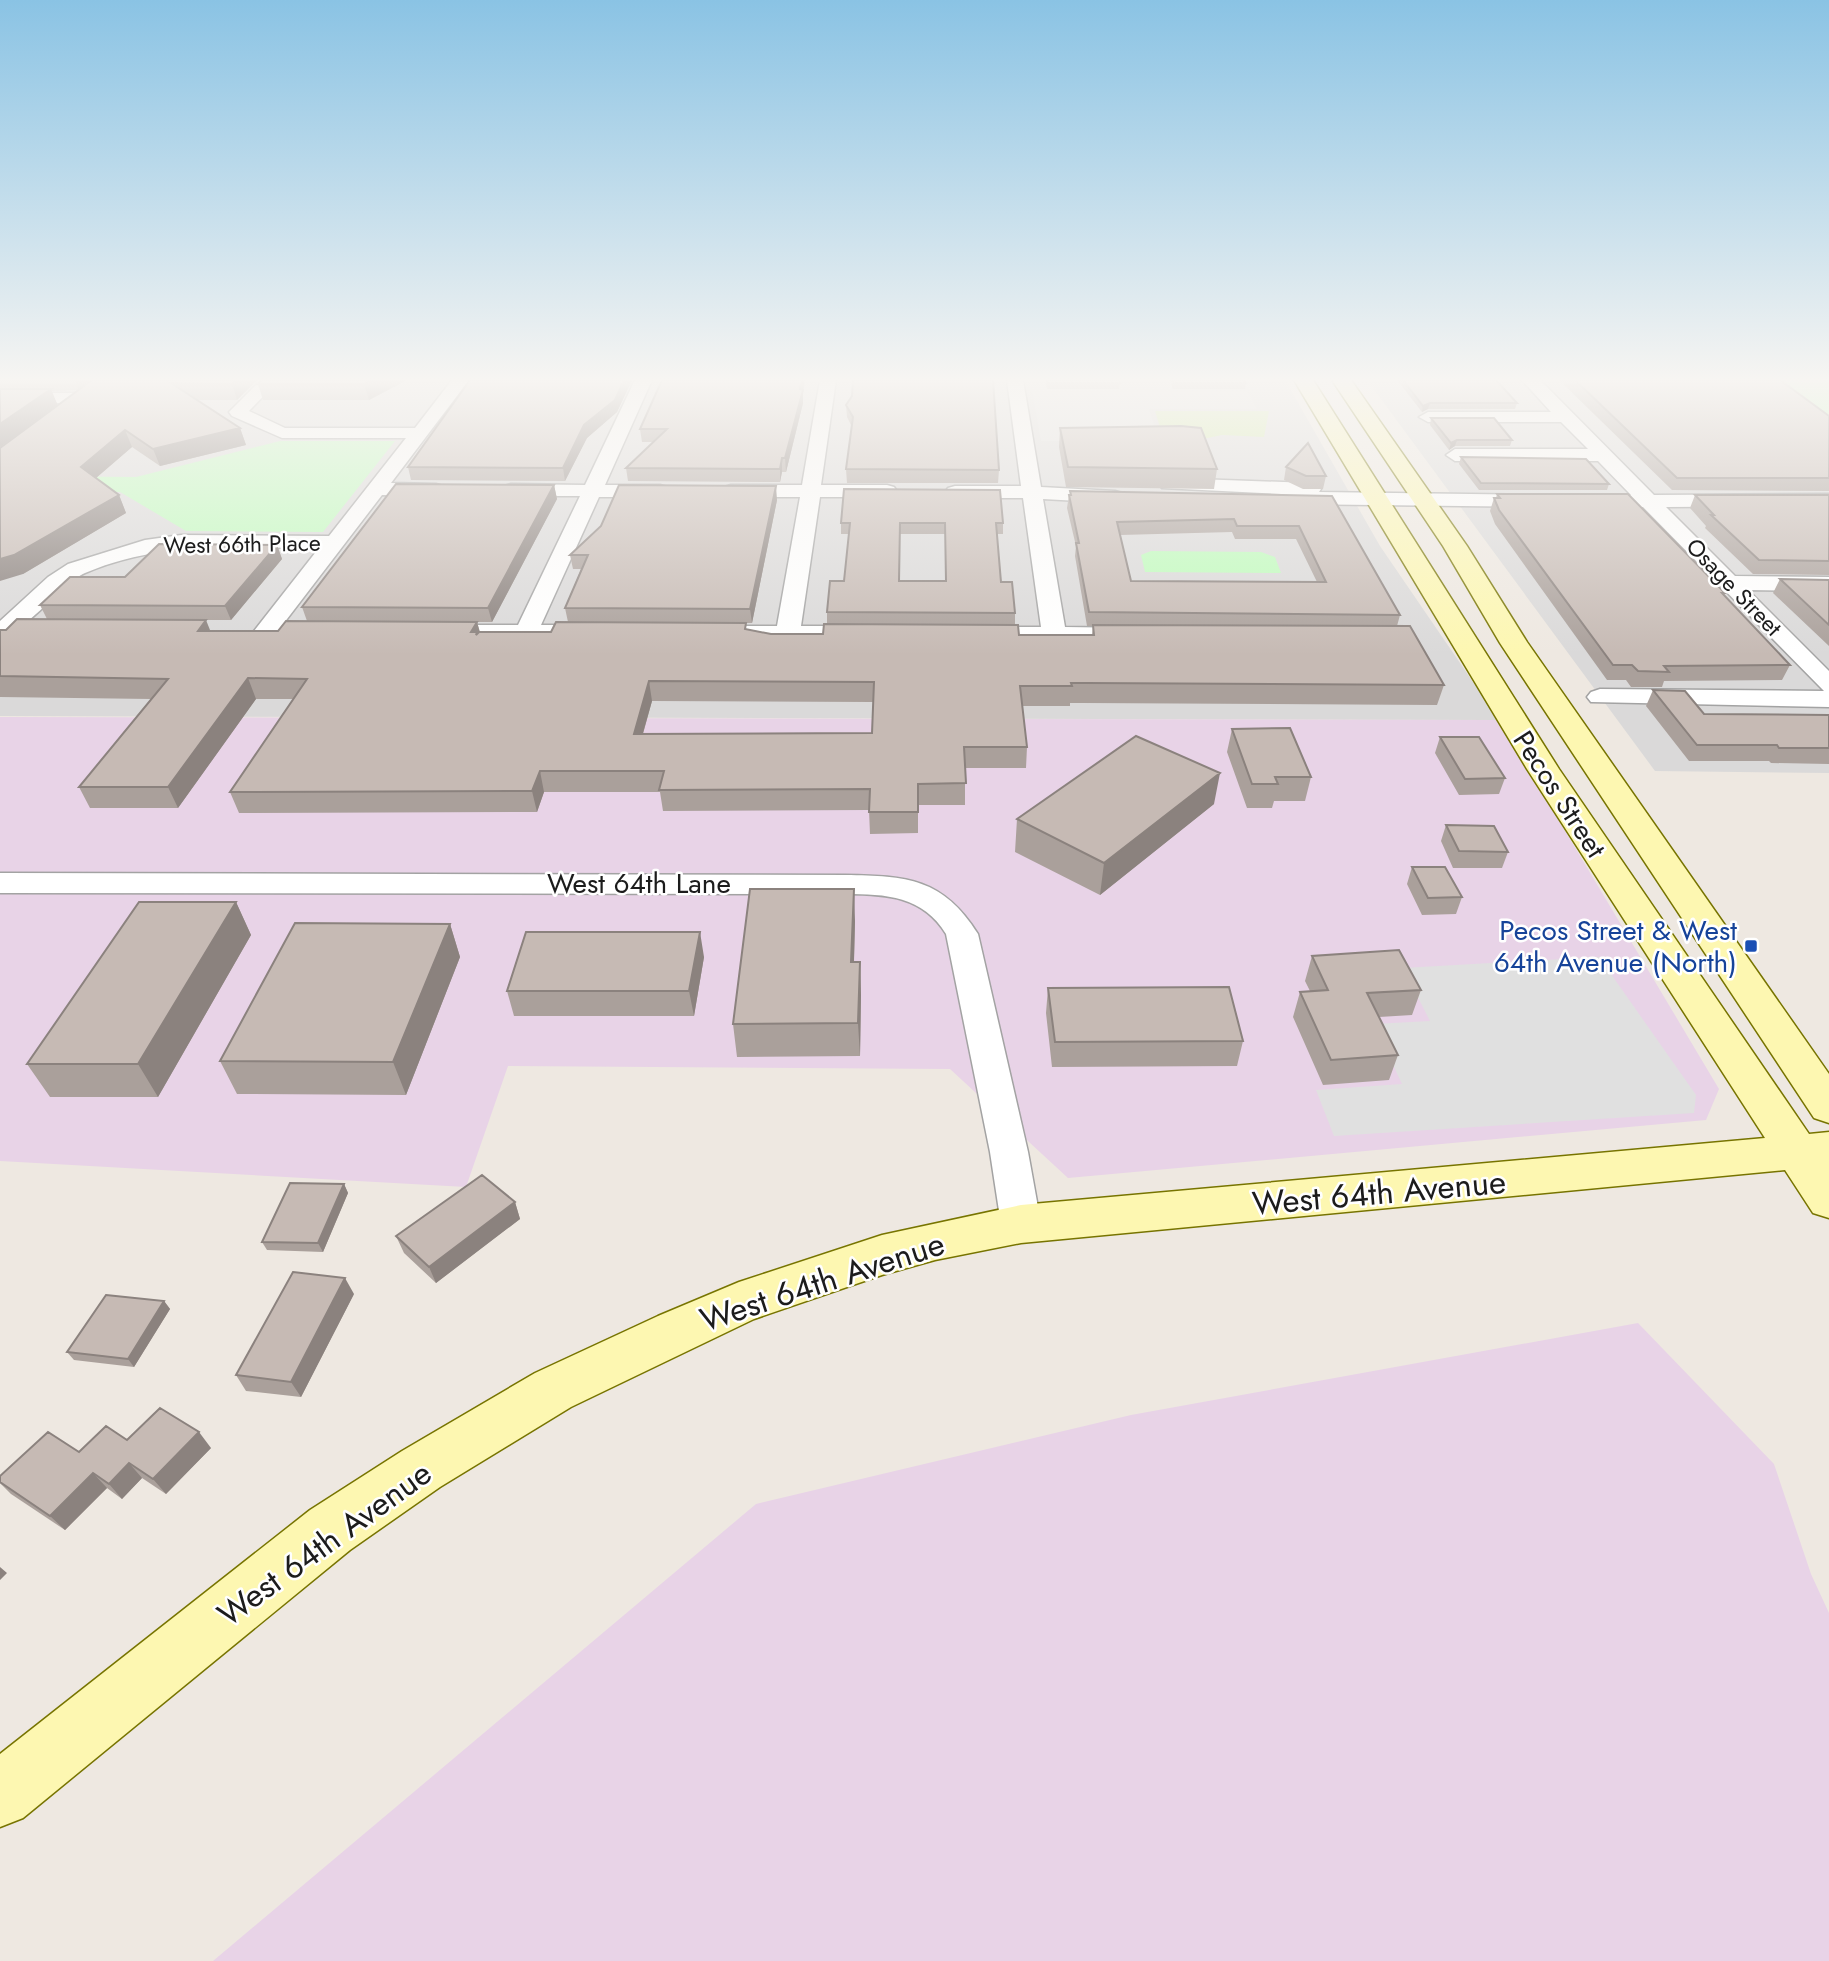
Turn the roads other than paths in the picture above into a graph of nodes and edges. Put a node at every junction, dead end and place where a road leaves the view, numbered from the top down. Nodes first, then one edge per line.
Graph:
1 (392, 472) edge
2 (601, 472) edge
3 (814, 472) edge
4 (1027, 472) edge
5 (1359, 472) edge
6 (1404, 472) edge
7 (1620, 472) edge
8 (379, 489) junction
9 (459, 490) edge
10 (486, 490) edge
11 (1829, 490) edge
12 (592, 491) junction
13 (674, 491) edge
14 (715, 491) edge
15 (811, 491) junction
16 (907, 492) edge
17 (934, 492) edge
18 (1030, 492) junction
19 (1373, 494) junction
20 (1419, 494) junction
21 (1643, 495) junction
22 (1829, 500) edge
23 (337, 542) junction
24 (1730, 583) junction
25 (1829, 584) edge
26 (2, 629) edge
27 (32, 629) edge
28 (238, 631) edge
29 (266, 631) junction
30 (294, 631) edge
31 (419, 632) edge
32 (526, 632) junction
33 (622, 632) edge
34 (691, 632) edge
35 (788, 633) junction
36 (894, 633) edge
37 (947, 634) edge
38 (1054, 634) junction
39 (1159, 636) edge
40 (1829, 685) edge
41 (1600, 697) dead end
42 (1829, 699) edge
43 (0, 883) edge
44 (1829, 1107) edge
45 (1813, 1150) edge
46 (1829, 1199) edge
47 (1021, 1224) junction
48 (0, 1795) edge

1 - 8 street
2 - 12 street
3 - 15 street
4 - 18 street
5 - 19 main road, Pecos Street
6 - 20 main road, Pecos Street
7 - 21 street, Osage Street
8 - 9 street
8 - 23 street
10 - 12 street
11 - 21 street
12 - 13 street
12 - 32 street
14 - 15 street
15 - 16 street
15 - 35 street
17 - 18 street
18 - 19 street
18 - 38 street
19 - 20 street
19 - 45 main road, Pecos Street
20 - 21 street
20 - 44 main road, Pecos Street
21 - 22 street
21 - 24 street, Osage Street
23 - 26 street, West 66th Place
23 - 29 street
24 - 25 street
24 - 40 street, Osage Street
26 - 27 street
28 - 29 street
29 - 30 street
31 - 32 street
32 - 33 street
34 - 35 street
35 - 36 street
37 - 38 street
38 - 39 street
41 - 42 street
43 - 47 street, West 64th Lane
45 - 46 main road, Pecos Street
45 - 47 main road, West 64th Avenue
47 - 48 main road, West 64th Avenue

